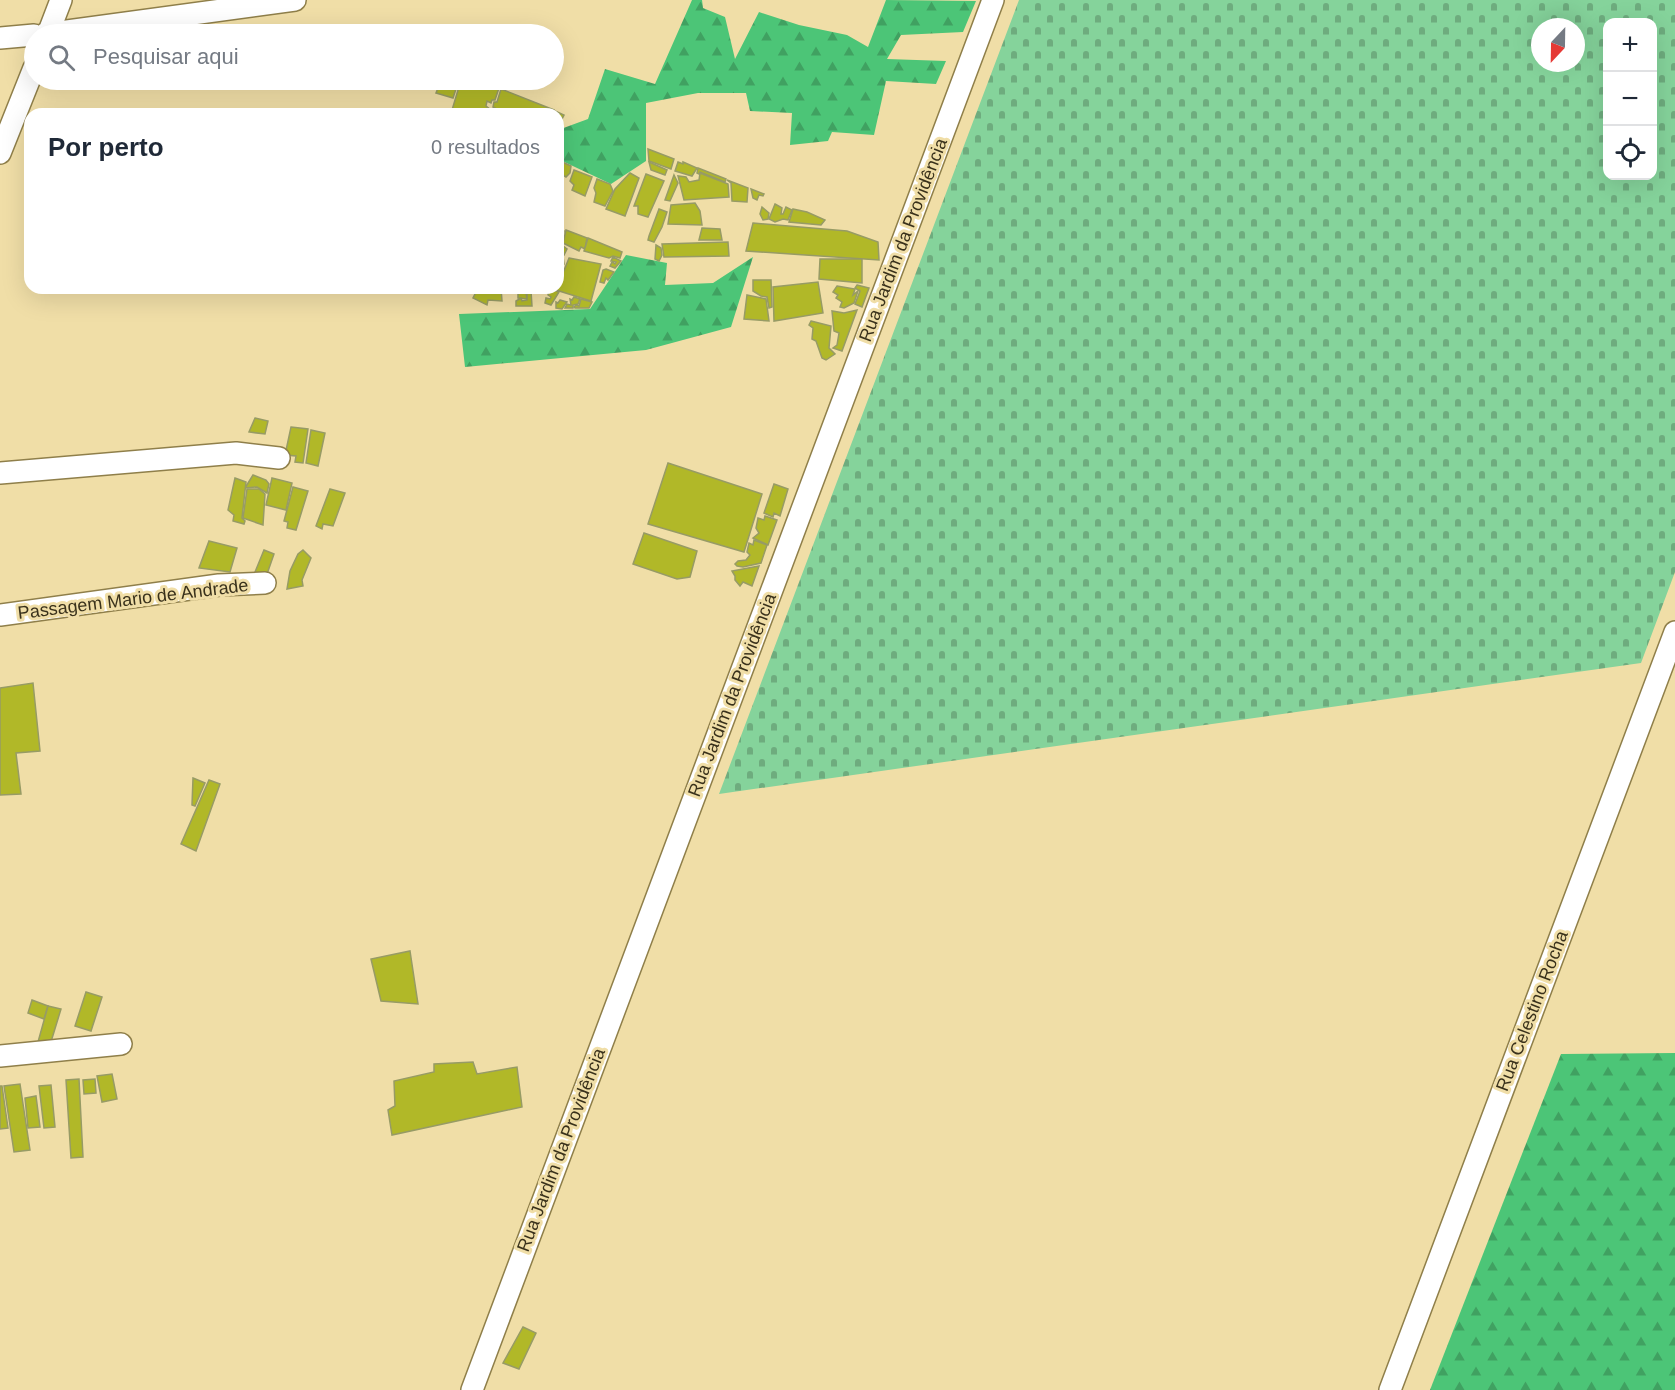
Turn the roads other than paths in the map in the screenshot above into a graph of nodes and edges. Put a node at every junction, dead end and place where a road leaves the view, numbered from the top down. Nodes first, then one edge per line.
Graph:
1 (61, 0) edge
2 (295, 0) edge
3 (993, 0) edge
4 (51, 24) edge
5 (120, 24) edge
6 (24, 36) edge
7 (0, 38) edge
8 (25, 90) edge
9 (0, 153) edge
10 (279, 458) dead end
11 (0, 472) edge
12 (265, 583) dead end
13 (0, 615) edge
14 (1675, 632) edge
15 (121, 1044) dead end
16 (0, 1056) edge
17 (472, 1390) edge
18 (1390, 1390) edge

1 - 4 street
2 - 5 street
3 - 17 street, Rua Jardim da Providência
6 - 7 street
8 - 9 street
10 - 11 street
12 - 13 street, Passagem Mario de Andrade
14 - 18 street, Rua Celestino Rocha
15 - 16 street

